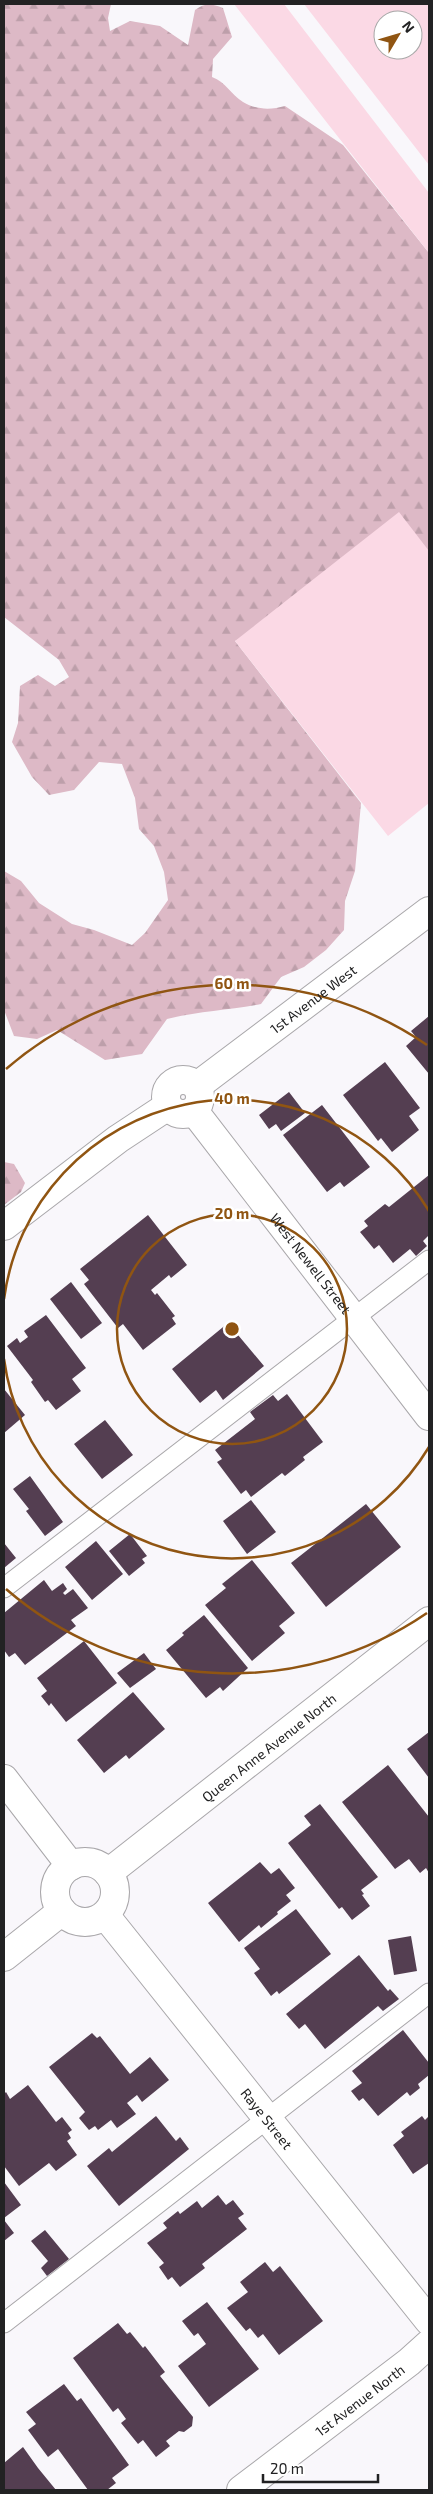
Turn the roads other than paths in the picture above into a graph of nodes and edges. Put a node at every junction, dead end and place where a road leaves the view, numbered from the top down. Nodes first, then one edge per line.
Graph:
1 (429, 911) edge
2 (186, 1101) junction
3 (4, 1226) edge
4 (429, 1260) edge
5 (354, 1319) junction
6 (429, 1416) edge
7 (4, 1588) edge
8 (429, 1621) edge
9 (4, 1779) edge
10 (71, 1866) junction
11 (108, 1873) junction
12 (62, 1911) junction
13 (105, 1914) junction
14 (4, 1957) edge
15 (429, 1992) edge
16 (266, 2117) junction
17 (429, 2321) edge
18 (4, 2322) edge
19 (429, 2344) edge
20 (241, 2490) edge

1 - 2 street, 1st Avenue West
2 - 3 street, 1st Avenue West
2 - 5 street, West Newell Street
4 - 5 lane
5 - 6 street, West Newell Street
5 - 7 lane
8 - 11 street, Queen Anne Avenue North
9 - 10 street
10 - 11 street
10 - 12 street
11 - 13 street
12 - 13 street
12 - 14 street
13 - 16 street, Raye Street
15 - 16 lane
16 - 17 street, Raye Street
16 - 18 lane
19 - 20 street, 1st Avenue North

